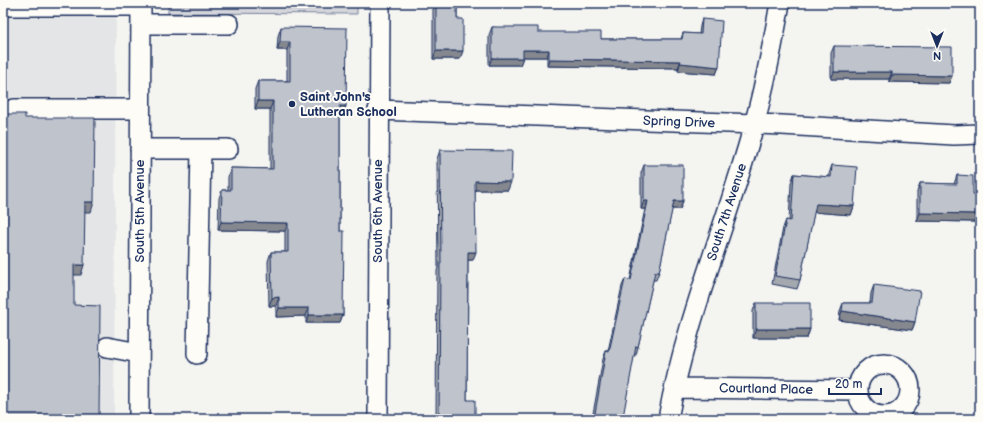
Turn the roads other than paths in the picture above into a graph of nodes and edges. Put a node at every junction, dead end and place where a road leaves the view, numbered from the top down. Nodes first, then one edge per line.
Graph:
1 (380, 3) edge
2 (780, 3) edge
3 (3, 6) edge
4 (141, 11) edge
5 (229, 24) dead end
6 (140, 109) junction
7 (378, 110) junction
8 (3, 113) edge
9 (754, 124) junction
10 (980, 134) edge
11 (140, 149) junction
12 (200, 149) junction
13 (228, 149) dead end
14 (107, 347) dead end
15 (139, 353) junction
16 (197, 354) dead end
17 (674, 388) junction
18 (858, 390) dead end
19 (139, 419) edge
20 (378, 419) edge
21 (668, 419) edge

1 - 7 street, South 6th Avenue
2 - 9 street, South 7th Avenue
3 - 4 street
4 - 5 street
4 - 6 street, South 5th Avenue
6 - 8 street
6 - 11 street, South 5th Avenue
7 - 9 street, Spring Drive
7 - 20 street, South 6th Avenue
9 - 10 street, Spring Drive
9 - 17 street, South 7th Avenue
11 - 12 street
11 - 15 street, South 5th Avenue
12 - 13 street
12 - 16 street
14 - 15 street
15 - 19 street, South 5th Avenue
17 - 18 street, Courtland Place
17 - 21 street, South 7th Avenue

